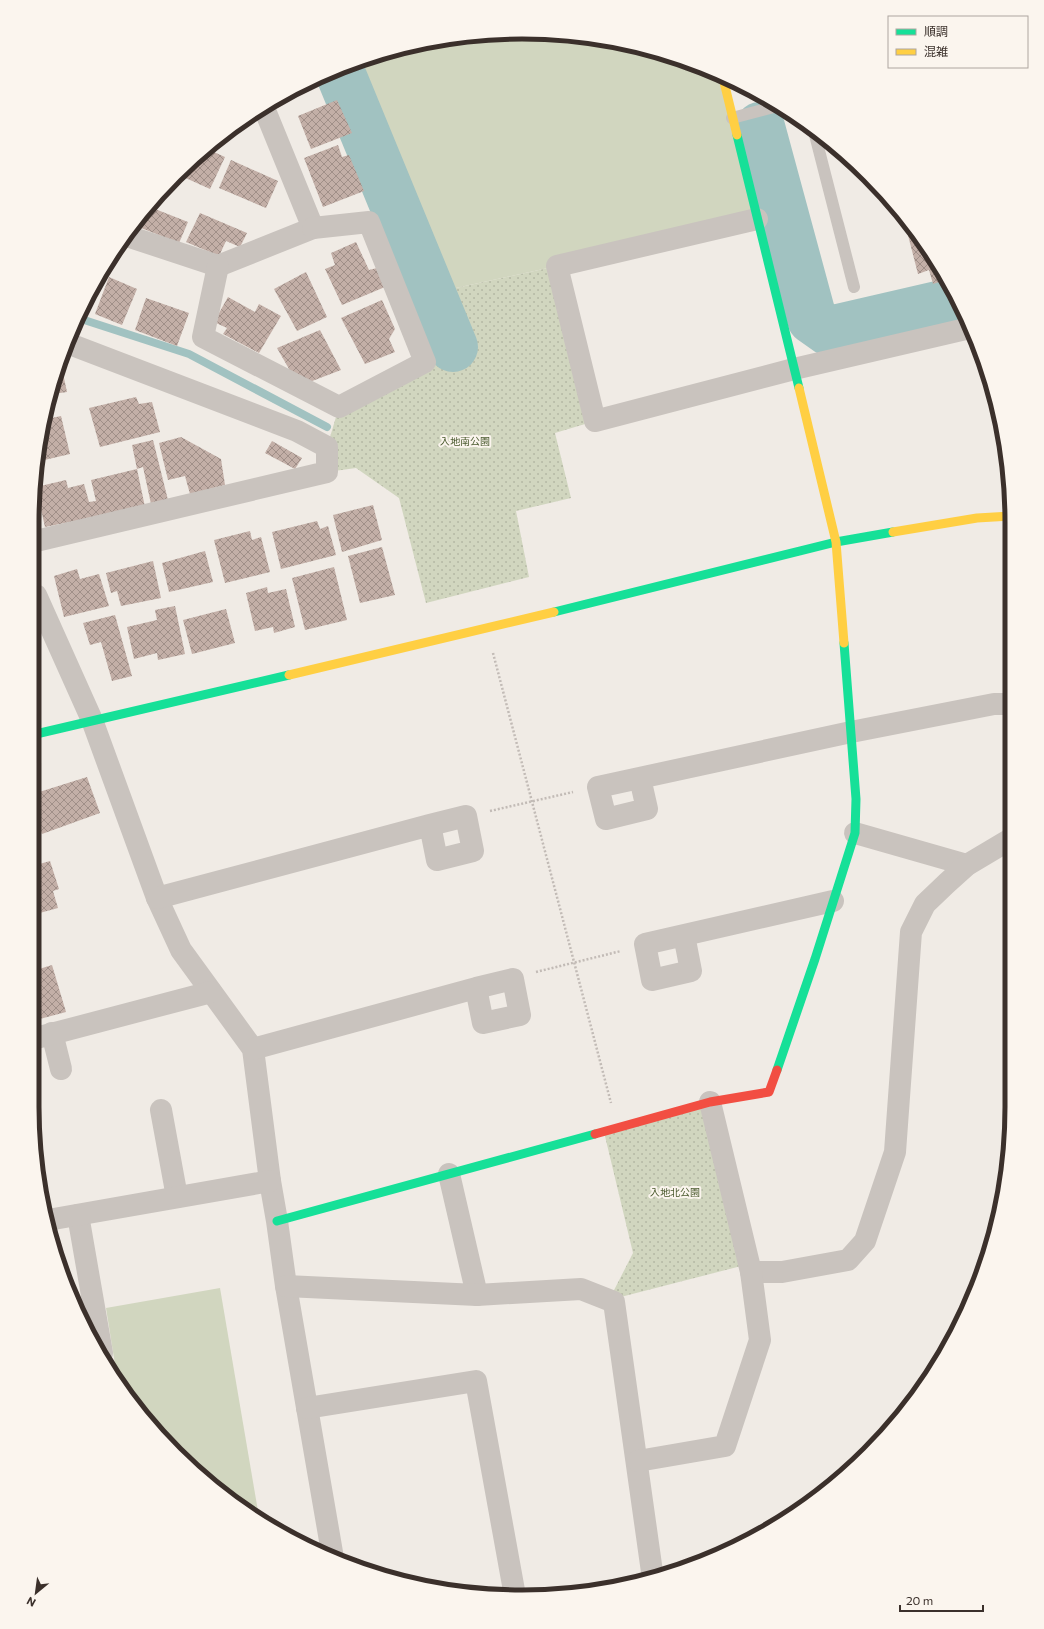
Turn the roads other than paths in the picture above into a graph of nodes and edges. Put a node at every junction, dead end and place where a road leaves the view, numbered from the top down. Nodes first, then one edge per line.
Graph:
1 (723, 83) edge
2 (770, 108) edge
3 (268, 117) edge
4 (732, 118) junction
5 (816, 139) edge
6 (757, 219) junction
7 (313, 228) junction
8 (132, 238) edge
9 (218, 266) junction
10 (854, 287) dead end
11 (965, 329) edge
12 (73, 345) edge
13 (794, 369) junction
14 (1005, 516) edge
15 (39, 540) edge
16 (836, 542) junction
17 (39, 603) edge
18 (1005, 704) edge
19 (92, 720) junction
20 (851, 732) junction
21 (39, 733) edge
22 (640, 778) junction
23 (430, 825) junction
24 (855, 833) junction
25 (1005, 842) edge
26 (967, 865) junction
27 (157, 898) junction
28 (833, 901) junction
29 (684, 935) junction
30 (476, 988) junction
31 (211, 992) junction
32 (44, 1036) edge
33 (253, 1049) junction
34 (61, 1070) dead end
35 (710, 1102) junction
36 (162, 1110) dead end
37 (448, 1174) junction
38 (270, 1181) junction
39 (177, 1197) junction
40 (78, 1214) junction
41 (52, 1219) edge
42 (277, 1221) junction
43 (751, 1272) junction
44 (286, 1286) junction
45 (477, 1295) junction
46 (100, 1341) edge
47 (307, 1408) junction
48 (638, 1462) junction
49 (332, 1551) edge
50 (652, 1572) edge
51 (514, 1590) edge

1 - 4 street
2 - 4 lane
3 - 7 street
4 - 6 street
5 - 10 lane
6 - 13 street
6 - 13 street
7 - 9 street
7 - 9 street
8 - 9 street
11 - 13 street
12 - 15 street
13 - 16 street
14 - 16 street
16 - 19 street
16 - 20 street
17 - 19 street
18 - 20 street
19 - 21 street
19 - 27 street
20 - 22 street
20 - 24 street
22 - 22 street
23 - 23 street
23 - 27 street
24 - 26 street
24 - 28 street
25 - 26 street
26 - 43 street
27 - 31 street
28 - 29 street
28 - 35 street
29 - 29 street
30 - 30 street
30 - 33 street
31 - 32 street
31 - 33 street
32 - 34 street
33 - 38 street
35 - 37 street
35 - 43 street
36 - 39 street
37 - 42 street
37 - 45 street
38 - 39 street
38 - 42 street
39 - 40 street
40 - 41 street
40 - 46 street
42 - 44 street
43 - 48 street
44 - 45 street
44 - 47 street
45 - 48 street
47 - 49 street
47 - 51 street
48 - 50 street

